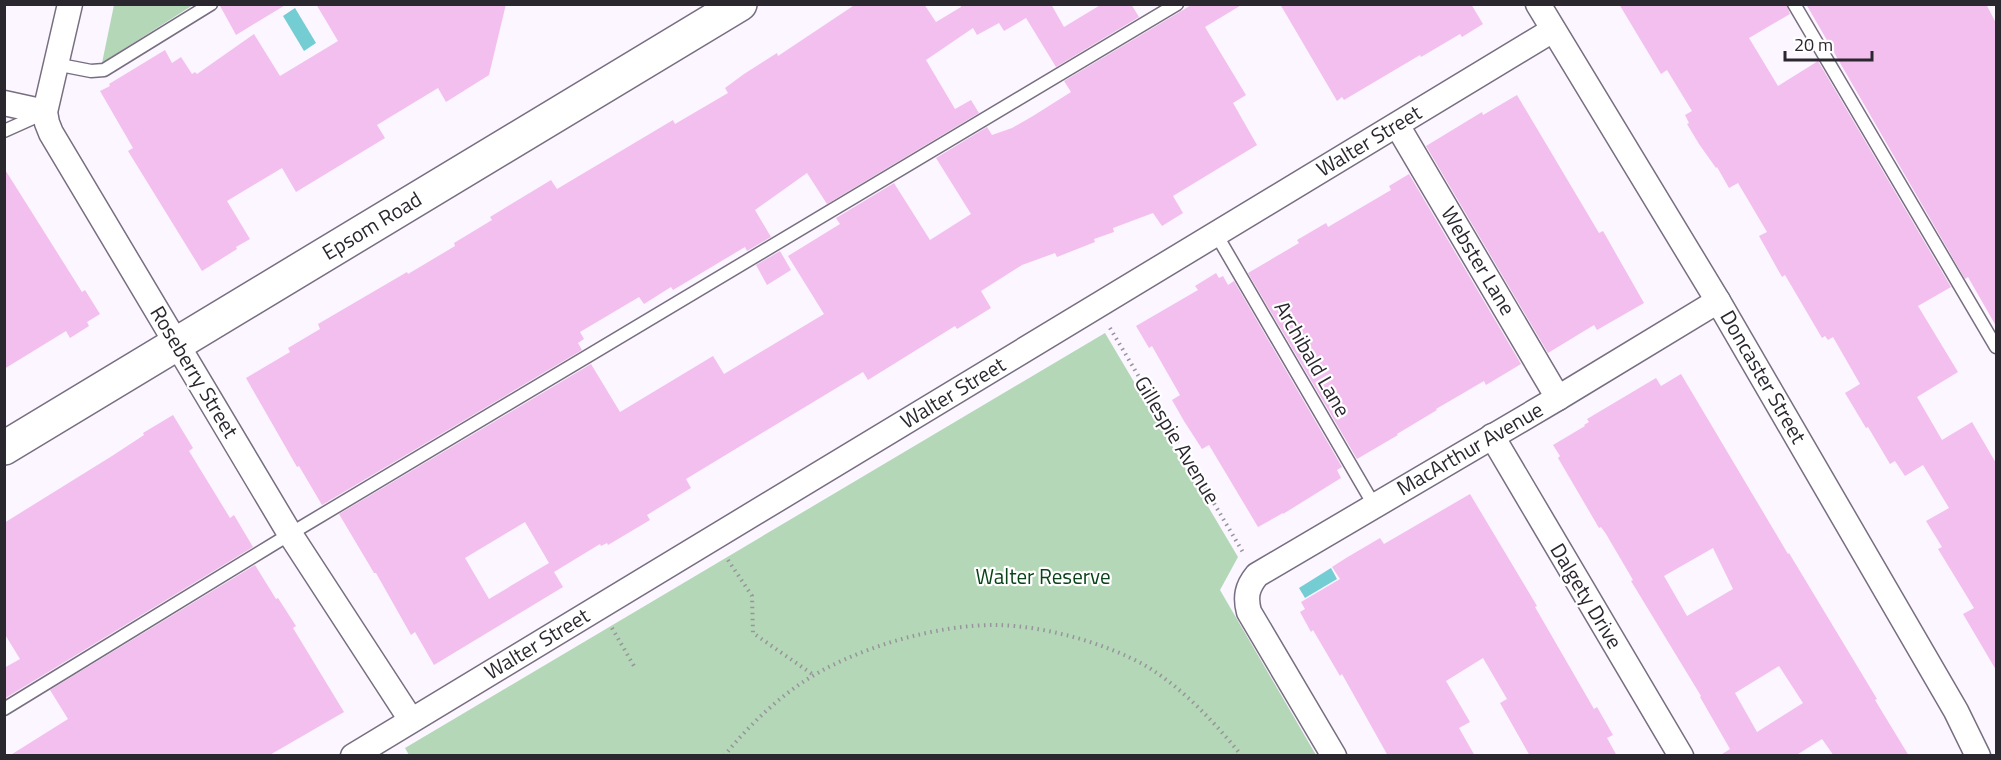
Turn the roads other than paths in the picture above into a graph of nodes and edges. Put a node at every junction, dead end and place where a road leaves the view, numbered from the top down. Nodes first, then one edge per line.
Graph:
1 (70, 4) edge
2 (211, 4) edge
3 (740, 4) edge
4 (1178, 4) edge
5 (1538, 4) edge
6 (1794, 4) edge
7 (1553, 30) junction
8 (55, 64) junction
9 (4, 103) edge
10 (45, 112) junction
11 (1397, 124) junction
12 (4, 131) edge
13 (1216, 234) junction
14 (1718, 301) junction
15 (178, 344) junction
16 (1996, 347) edge
17 (1558, 398) junction
18 (1491, 436) junction
19 (4, 448) edge
20 (1374, 505) junction
21 (290, 534) junction
22 (4, 709) edge
23 (411, 720) junction
24 (353, 756) edge
25 (1334, 756) edge
26 (1681, 756) edge
27 (1978, 756) edge

1 - 8 street
2 - 8 lane
3 - 15 main road, Epsom Road
4 - 21 lane
5 - 7 street, Doncaster Street
6 - 16 lane
7 - 11 street, Walter Street
7 - 14 street, Doncaster Street
8 - 10 street
9 - 10 street
10 - 12 lane
10 - 15 street, Roseberry Street
11 - 13 street, Walter Street
11 - 17 street, Webster Lane
13 - 20 lane, Archibald Lane
13 - 23 street, Walter Street
14 - 17 street, MacArthur Avenue
14 - 27 street, Doncaster Street
15 - 19 main road, Epsom Road
15 - 21 street, Roseberry Street
17 - 18 street, MacArthur Avenue
18 - 20 street, MacArthur Avenue
18 - 26 street, Dalgety Drive
20 - 25 street, MacArthur Avenue
21 - 22 lane
21 - 23 street, Roseberry Street
23 - 24 street, Walter Street

